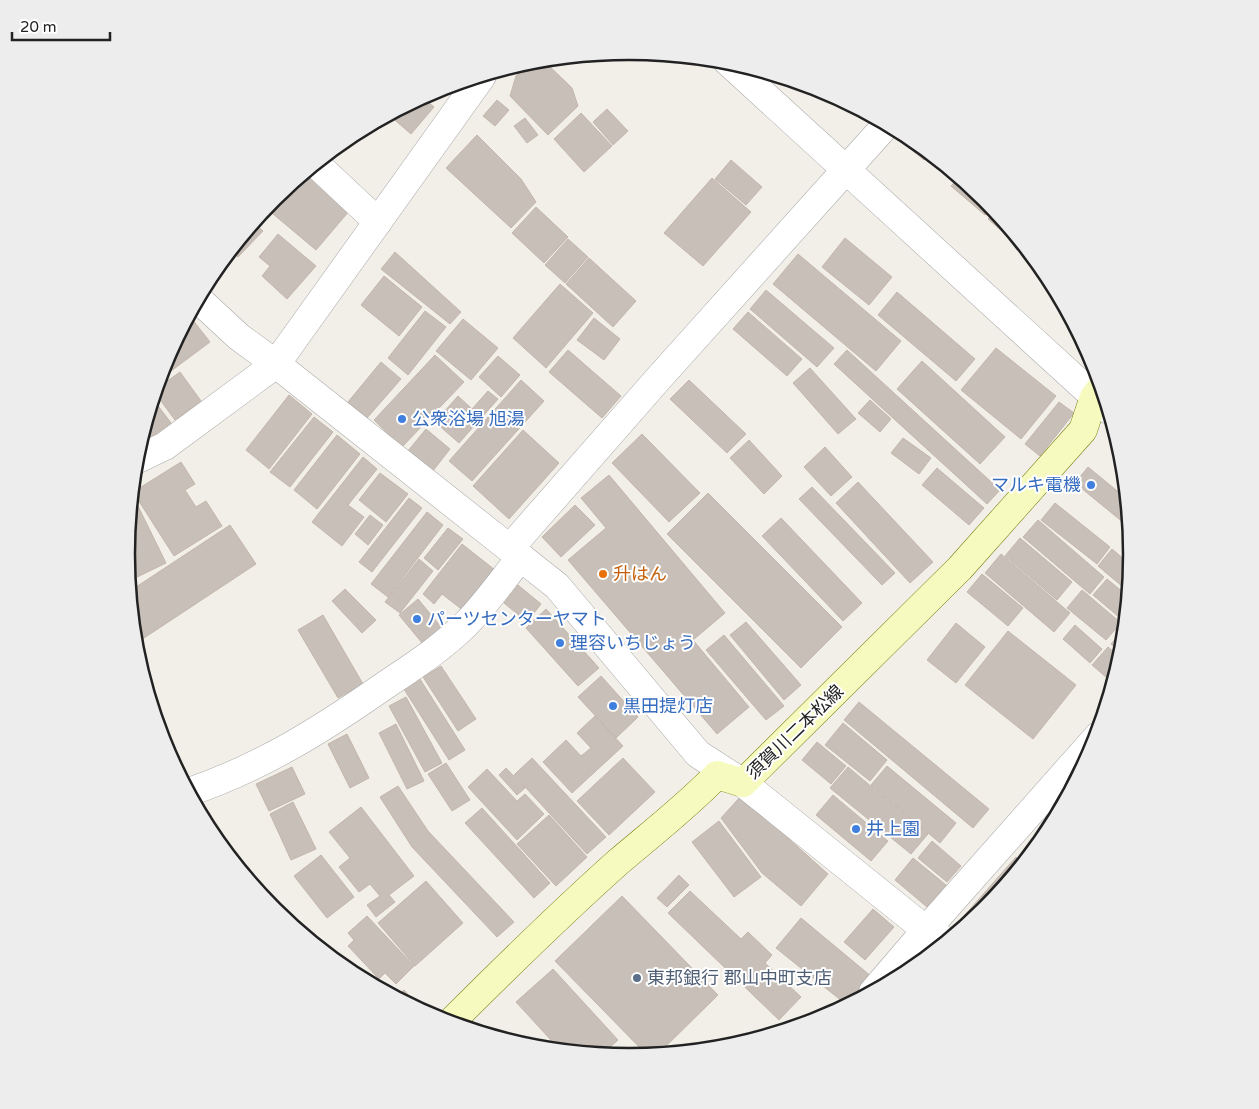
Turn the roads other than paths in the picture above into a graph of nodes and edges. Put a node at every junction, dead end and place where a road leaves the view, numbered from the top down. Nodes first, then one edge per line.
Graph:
1 (740, 73) edge
2 (476, 85) edge
3 (882, 129) edge
4 (321, 168) edge
5 (846, 170) junction
6 (378, 222) junction
7 (203, 304) edge
8 (276, 364) junction
9 (1097, 394) edge
10 (1100, 402) edge
11 (146, 455) edge
12 (516, 552) junction
13 (1079, 759) edge
14 (743, 783) junction
15 (195, 790) edge
16 (936, 936) edge
17 (898, 970) edge
18 (456, 1017) edge

1 - 5 street
2 - 6 street
3 - 5 street
4 - 6 street
5 - 9 street
5 - 12 street
6 - 8 street
7 - 8 street
8 - 11 street
8 - 12 street
10 - 14 main road, 須賀川二本松線
12 - 14 street
12 - 15 street
13 - 16 street
14 - 16 street
14 - 18 main road, 須賀川二本松線
16 - 17 street

